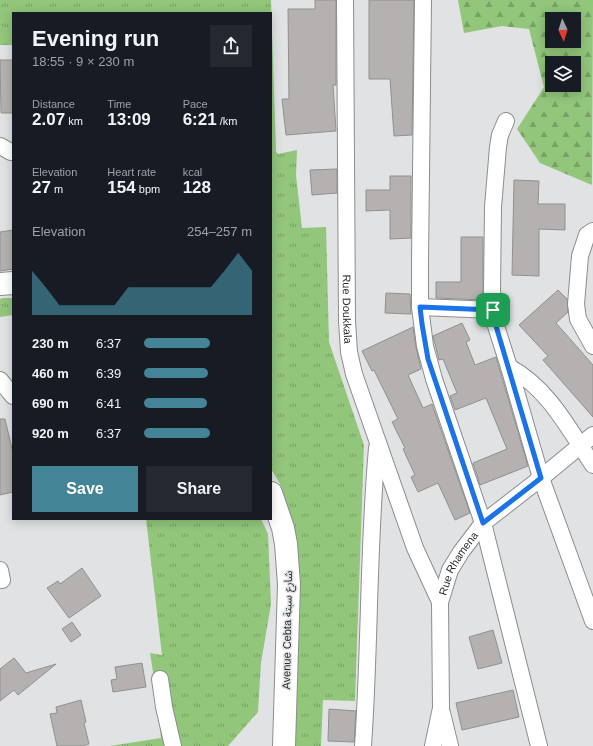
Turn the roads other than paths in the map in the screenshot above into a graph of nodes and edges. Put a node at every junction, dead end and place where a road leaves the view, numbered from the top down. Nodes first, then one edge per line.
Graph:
1 (345, 0) edge
2 (423, 0) edge
3 (506, 121) dead end
4 (593, 231) edge
5 (12, 283) edge
6 (0, 284) edge
7 (420, 307) junction
8 (493, 310) junction
9 (593, 346) edge
10 (509, 367) junction
11 (0, 380) edge
12 (12, 395) edge
13 (593, 435) edge
14 (377, 443) junction
15 (581, 446) junction
16 (593, 465) edge
17 (541, 478) junction
18 (272, 496) edge
19 (483, 523) junction
20 (440, 602) junction
21 (593, 621) edge
22 (160, 679) dead end
23 (441, 708) junction
24 (174, 746) edge
25 (284, 746) edge
26 (363, 746) edge
27 (433, 746) edge
28 (450, 746) edge
29 (539, 746) edge

1 - 14 street, Rue Doukkala
2 - 7 street
3 - 8 street
4 - 9 street
5 - 6 street
7 - 8 street
7 - 19 street
8 - 10 street
10 - 15 street
10 - 17 street
11 - 12 street
13 - 15 street, Rue Rhamena
14 - 20 street, Rue Doukkala
14 - 26 street
15 - 16 street
15 - 17 street, Rue Rhamena
17 - 19 street, Rue Rhamena
17 - 21 street
18 - 25 street, Avenue Cebta شارع سبتة
19 - 20 street, Rue Rhamena
19 - 29 street
20 - 23 street, Rue Rhamena
22 - 24 street
23 - 27 street, Rue Rhamena
23 - 28 street

